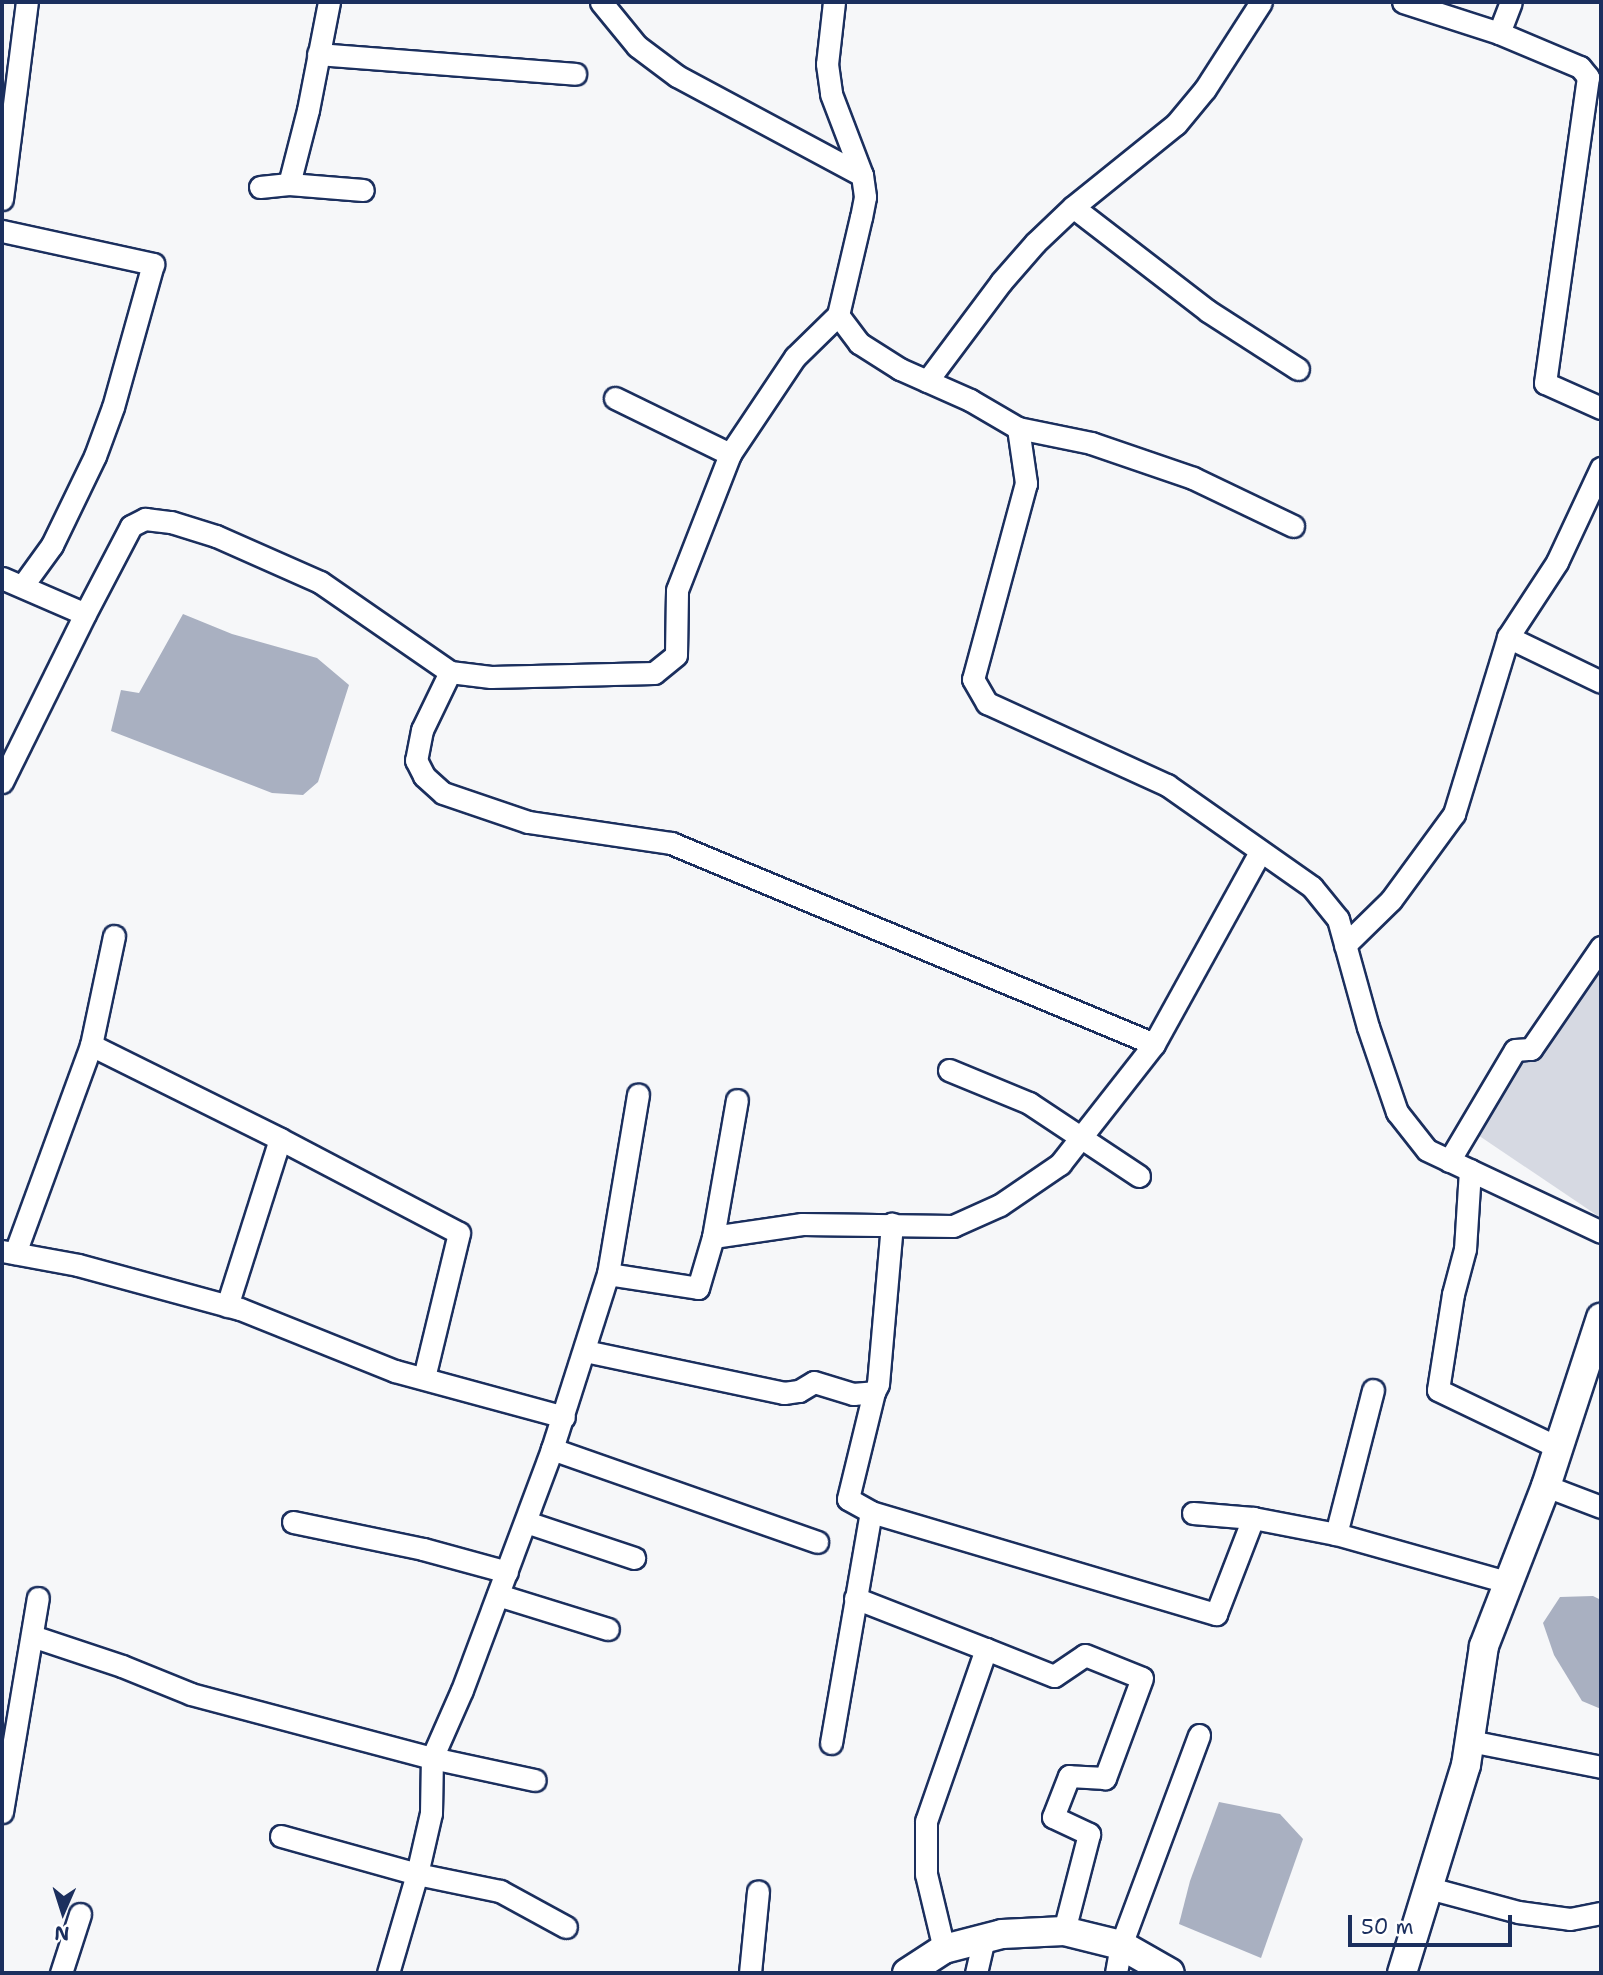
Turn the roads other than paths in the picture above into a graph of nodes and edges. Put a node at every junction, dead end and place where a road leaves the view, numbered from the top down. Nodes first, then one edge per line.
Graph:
1 (27, 2) edge
2 (329, 2) edge
3 (601, 2) edge
4 (834, 2) edge
5 (1261, 2) edge
6 (1403, 2) edge
7 (1511, 2) edge
8 (1499, 33) junction
9 (318, 54) junction
10 (575, 74) dead end
11 (1594, 77) edge
12 (6, 138) edge
13 (862, 175) junction
14 (289, 184) junction
15 (260, 187) dead end
16 (363, 190) dead end
17 (2, 199) edge
18 (1073, 207) junction
19 (2, 231) edge
20 (838, 315) junction
21 (1298, 369) dead end
22 (927, 381) junction
23 (615, 398) dead end
24 (1601, 408) edge
25 (1018, 428) junction
26 (730, 454) junction
27 (1601, 468) edge
28 (1293, 526) dead end
29 (2, 578) edge
30 (23, 585) junction
31 (85, 614) junction
32 (1508, 637) junction
33 (450, 672) junction
34 (1601, 682) edge
35 (2, 782) edge
36 (1260, 852) junction
37 (114, 936) dead end
38 (1345, 945) junction
39 (1601, 947) edge
40 (1154, 1044) junction
41 (91, 1045) junction
42 (949, 1070) dead end
43 (638, 1094) dead end
44 (737, 1100) dead end
45 (280, 1139) junction
46 (1083, 1139) junction
47 (1449, 1161) junction
48 (1470, 1170) junction
49 (1139, 1176) dead end
50 (892, 1224) junction
51 (1601, 1232) edge
52 (713, 1237) junction
53 (8, 1252) edge
54 (608, 1274) junction
55 (227, 1306) junction
56 (1601, 1318) edge
57 (585, 1351) junction
58 (424, 1378) junction
59 (1373, 1390) dead end
60 (874, 1392) junction
61 (564, 1417) junction
62 (1556, 1447) junction
63 (552, 1449) junction
64 (1546, 1486) junction
65 (1601, 1507) edge
66 (871, 1512) junction
67 (1194, 1513) dead end
68 (1253, 1518) junction
69 (526, 1521) junction
70 (293, 1522) dead end
71 (1336, 1534) junction
72 (817, 1542) dead end
73 (634, 1558) dead end
74 (507, 1572) junction
75 (1507, 1582) junction
76 (498, 1595) junction
77 (38, 1598) dead end
78 (856, 1598) junction
79 (608, 1629) dead end
80 (32, 1636) junction
81 (986, 1649) junction
82 (1199, 1735) dead end
83 (1470, 1741) junction
84 (831, 1743) dead end
85 (432, 1758) junction
86 (1601, 1767) edge
87 (535, 1780) dead end
88 (2, 1812) edge
89 (281, 1836) dead end
90 (417, 1874) junction
91 (1429, 1888) junction
92 (758, 1891) dead end
93 (1601, 1913) edge
94 (80, 1914) dead end
95 (566, 1927) dead end
96 (1063, 1931) junction
97 (984, 1939) junction
98 (1121, 1945) junction
99 (944, 1950) junction
100 (61, 1973) edge
101 (388, 1973) edge
102 (750, 1973) edge
103 (907, 1973) edge
104 (976, 1973) edge
105 (1116, 1973) edge
106 (1170, 1973) edge
107 (1402, 1973) edge

1 - 12 street
2 - 9 street
3 - 13 street
4 - 13 street
5 - 18 street
6 - 8 street
7 - 8 street
8 - 11 street
9 - 10 street
9 - 14 street
11 - 24 street
12 - 17 street
13 - 20 street
14 - 15 street
14 - 16 street
18 - 21 street
18 - 22 street
19 - 30 street
20 - 22 street
20 - 26 street
22 - 25 street
23 - 26 street
25 - 28 street
25 - 36 street
26 - 33 street
27 - 32 street
29 - 30 street
30 - 31 street
31 - 33 street
31 - 35 street
32 - 34 street
32 - 38 street
33 - 40 street
36 - 38 street
36 - 40 street
37 - 41 street
38 - 47 street
39 - 47 street
40 - 46 street
41 - 45 street
41 - 53 street
42 - 46 street
43 - 54 street
44 - 52 street
45 - 55 street
45 - 58 street
46 - 49 street
46 - 50 street
47 - 48 street
48 - 51 street
48 - 62 street
50 - 52 street
50 - 60 street
52 - 54 street
53 - 55 street
54 - 57 street
55 - 58 street
56 - 62 street
57 - 60 street
57 - 61 street
58 - 61 street
59 - 71 street
60 - 66 street
61 - 63 street
62 - 64 street
63 - 69 street
63 - 72 street
64 - 65 street
64 - 75 street
66 - 68 street
66 - 78 street
67 - 68 street
68 - 71 street
69 - 73 street
69 - 74 street
70 - 74 street
71 - 75 street
74 - 76 street
75 - 83 street
76 - 79 street
76 - 85 street
77 - 80 street
78 - 81 street
78 - 84 street
80 - 85 street
80 - 88 street
81 - 96 street
81 - 99 street
82 - 98 street
83 - 86 street
83 - 91 street
85 - 87 street
85 - 90 street
89 - 90 street
90 - 95 street
90 - 101 street
91 - 93 street
91 - 107 street
92 - 102 street
94 - 100 street
96 - 97 street
96 - 98 street
97 - 99 street
97 - 104 street
98 - 105 street
98 - 106 street
99 - 103 street

